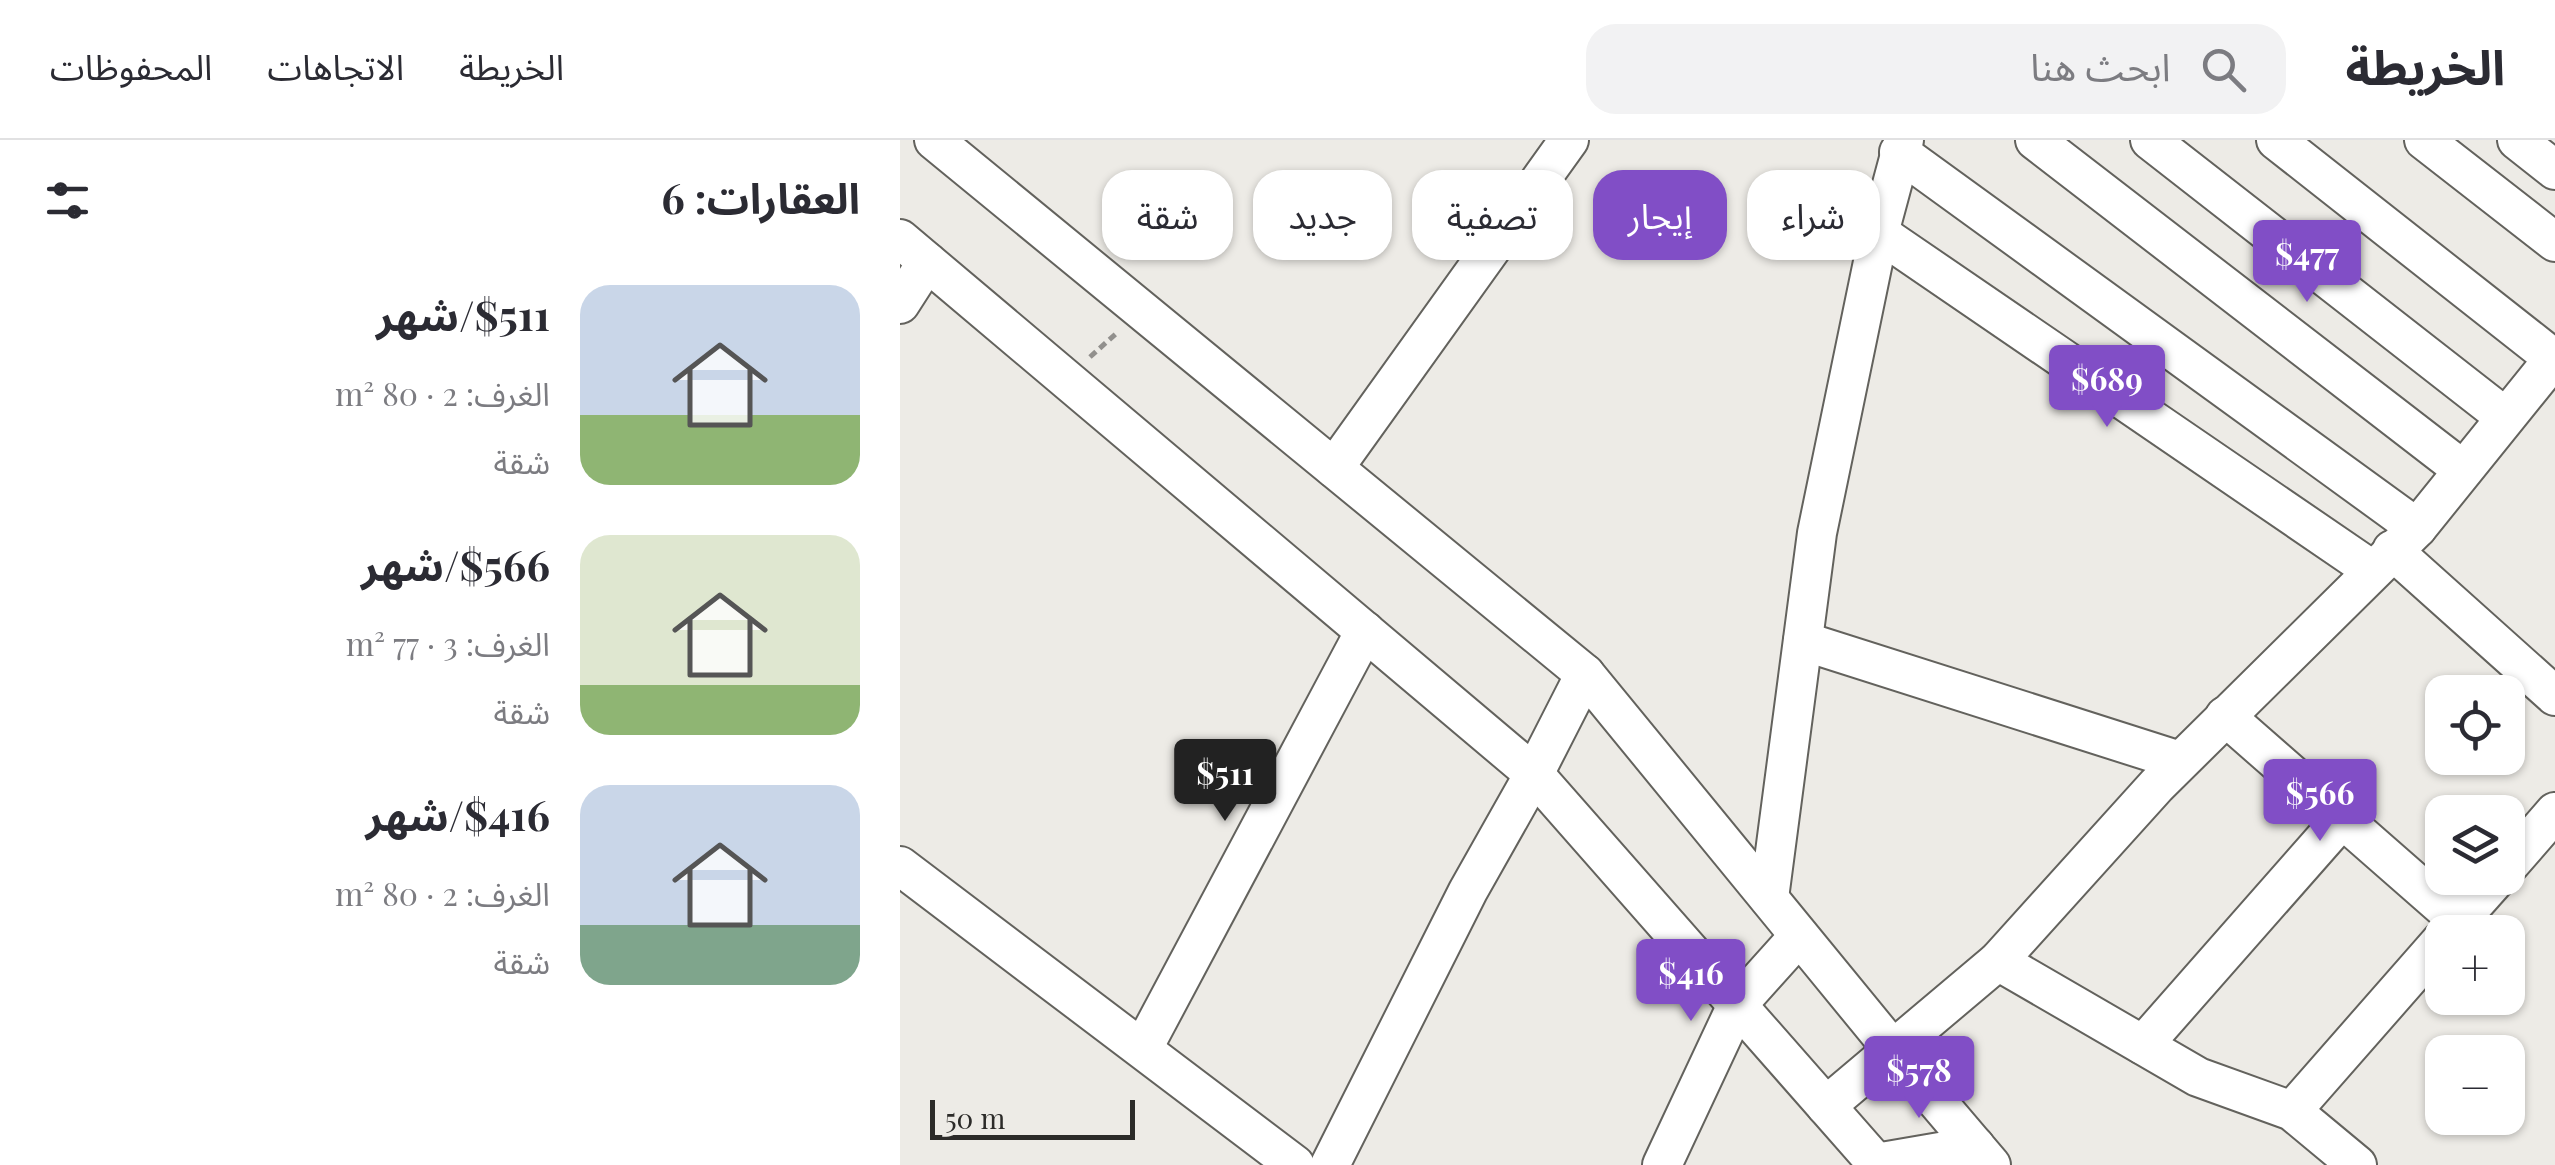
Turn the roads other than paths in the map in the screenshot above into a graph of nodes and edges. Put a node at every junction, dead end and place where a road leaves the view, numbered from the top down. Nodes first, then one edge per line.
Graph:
1 (1569, 140) edge
2 (2034, 140) edge
3 (2150, 140) edge
4 (2276, 140) edge
5 (2424, 140) edge
6 (2517, 140) edge
7 (950, 145) edge
8 (1901, 146) edge
9 (2555, 170) edge
10 (1880, 230) edge
11 (1880, 235) edge
12 (2555, 242) edge
13 (913, 250) edge
14 (1874, 260) edge
15 (900, 304) edge
16 (2554, 358) edge
17 (2506, 417) junction
18 (1334, 468) junction
19 (2463, 470) junction
20 (2394, 549) junction
21 (1366, 631) junction
22 (1803, 642) junction
23 (1585, 674) junction
24 (2555, 696) edge
25 (2225, 716) junction
26 (2180, 762) junction
27 (1534, 774) junction
28 (2555, 812) edge
29 (2342, 819) junction
30 (2525, 846) edge
31 (900, 866) edge
32 (2482, 895) edge
33 (1769, 898) junction
34 (2435, 915) edge
35 (2464, 915) edge
36 (1799, 936) junction
37 (2425, 959) edge
38 (1998, 961) junction
39 (1737, 1004) junction
40 (2143, 1045) junction
41 (1144, 1048) junction
42 (1894, 1052) junction
43 (1826, 1106) junction
44 (2292, 1111) junction
45 (1983, 1155) edge
46 (1876, 1164) edge
47 (1295, 1165) edge
48 (1330, 1165) edge
49 (1662, 1165) edge
50 (2356, 1165) edge

1 - 18 street
2 - 19 street
3 - 17 street
4 - 16 street
5 - 12 street
6 - 9 street
7 - 18 street
8 - 10 street
8 - 20 street
11 - 20 street
13 - 15 street
13 - 21 street
14 - 22 street
16 - 17 street
17 - 19 street
18 - 23 street
19 - 20 street
20 - 24 street
20 - 25 street
21 - 27 street
21 - 41 street
22 - 26 street
22 - 33 street
23 - 27 street
23 - 33 street
25 - 26 street
25 - 29 street
26 - 38 street
27 - 39 street
27 - 48 street
28 - 30 street
29 - 34 street
29 - 40 street
31 - 41 street
32 - 35 street
33 - 36 street
36 - 39 street
36 - 42 street
37 - 44 street
38 - 40 street
38 - 42 street
39 - 43 street
39 - 49 street
40 - 44 street
41 - 47 street
42 - 43 street
42 - 45 street
43 - 46 street
44 - 50 street
45 - 46 street

